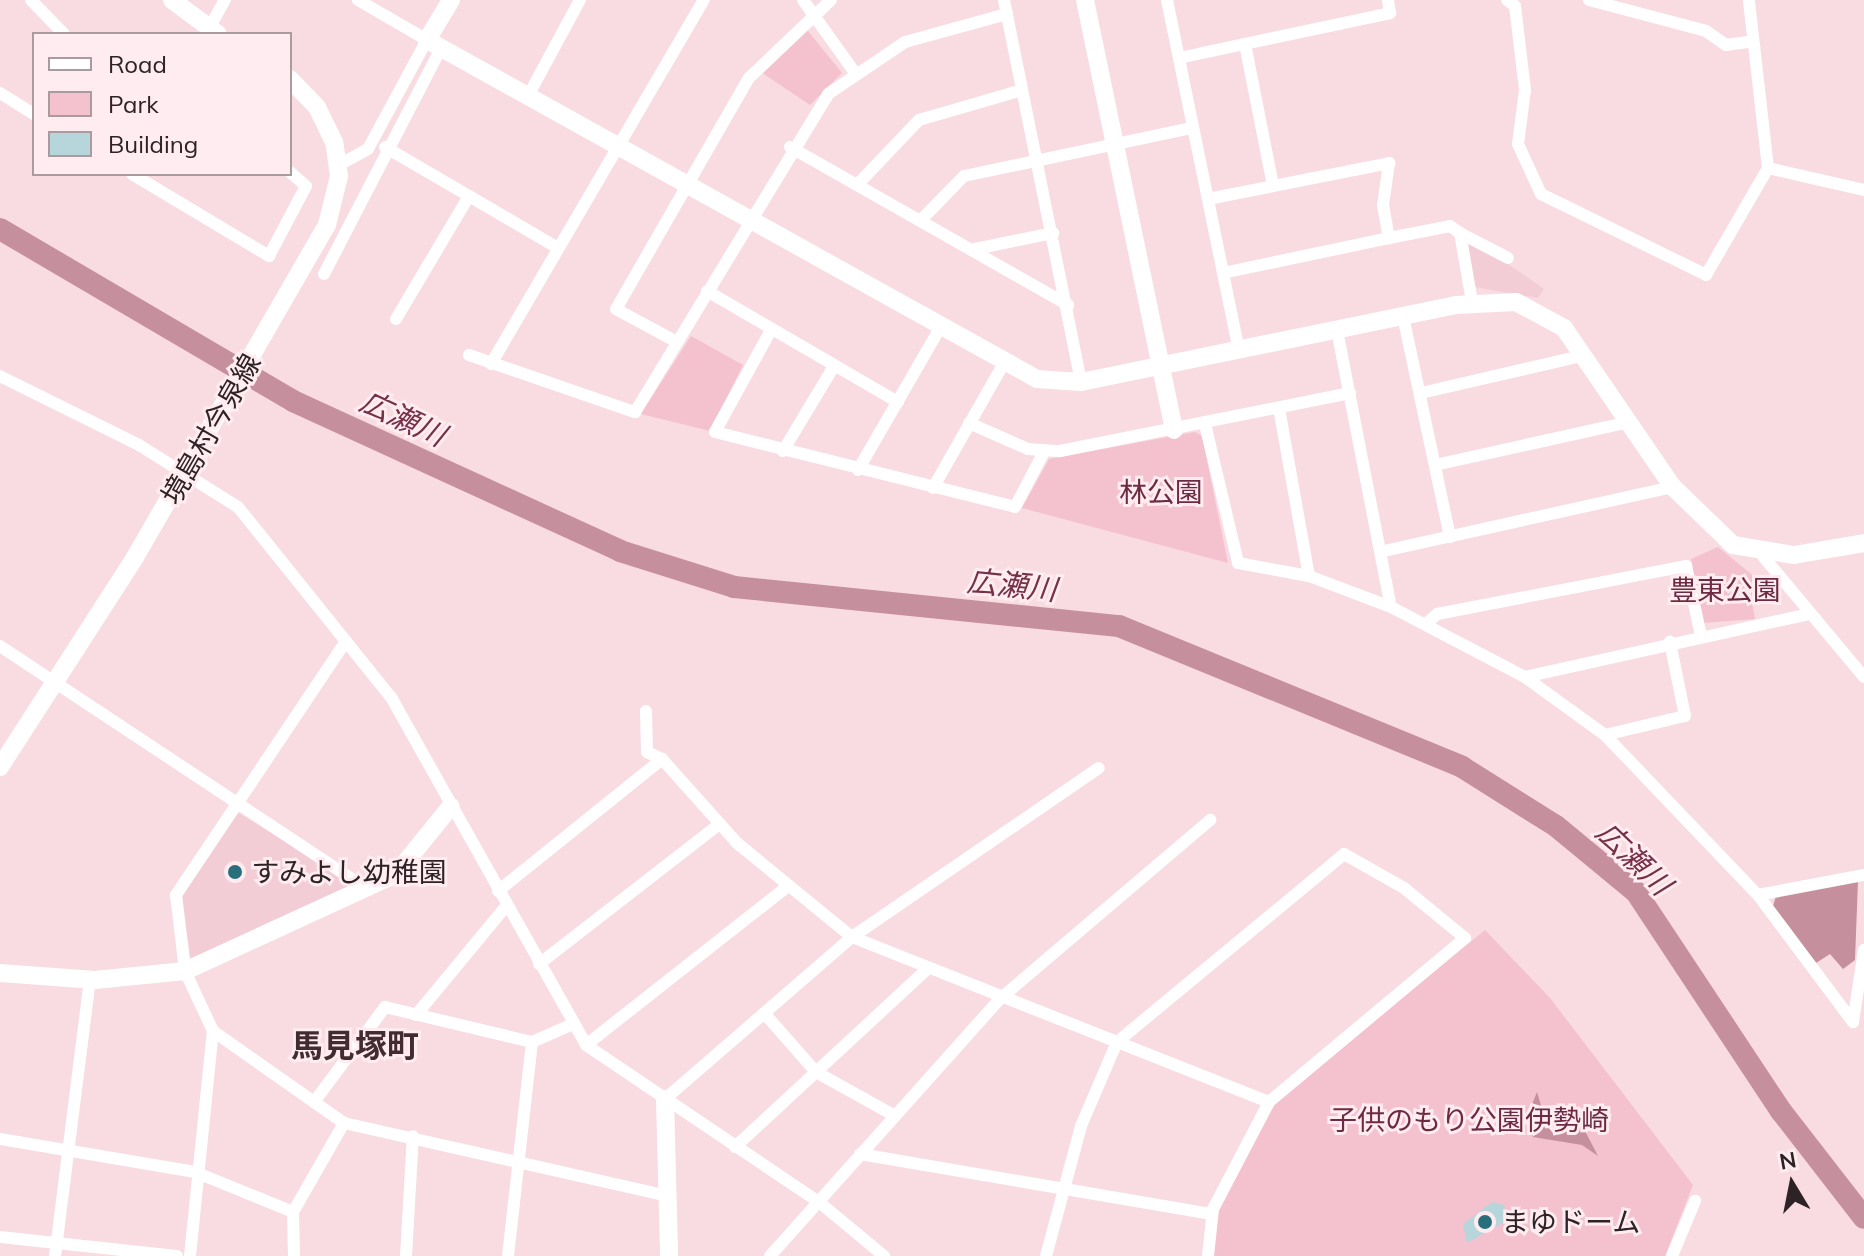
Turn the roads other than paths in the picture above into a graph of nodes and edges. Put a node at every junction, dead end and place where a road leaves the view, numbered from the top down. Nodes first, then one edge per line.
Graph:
1 (31, 0) edge
2 (172, 0) edge
3 (225, 0) edge
4 (358, 0) edge
5 (451, 0) edge
6 (580, 0) edge
7 (704, 0) edge
8 (803, 0) edge
9 (831, 0) edge
10 (1004, 0) edge
11 (1085, 0) edge
12 (1167, 0) edge
13 (1388, 0) edge
14 (1589, 0) edge
15 (1749, 0) edge
16 (1510, 1) edge
17 (812, 14) junction
18 (1007, 14) junction
19 (62, 32) edge
20 (211, 32) edge
21 (1753, 41) junction
22 (434, 44) junction
23 (1245, 44) junction
24 (1179, 58) junction
25 (853, 70) junction
26 (292, 81) edge
27 (1022, 90) junction
28 (0, 93) edge
29 (528, 96) junction
30 (32, 113) edge
31 (1192, 128) junction
32 (1115, 144) junction
33 (619, 146) junction
34 (385, 147) junction
35 (790, 147) junction
36 (1038, 161) junction
37 (339, 165) junction
38 (1768, 168) junction
39 (292, 174) edge
40 (135, 176) edge
41 (684, 184) junction
42 (857, 185) junction
43 (1273, 186) junction
44 (1864, 190) edge
45 (469, 196) junction
46 (1208, 199) junction
47 (747, 219) junction
48 (921, 220) junction
49 (1053, 233) junction
50 (1460, 233) junction
51 (1389, 238) junction
52 (558, 248) junction
53 (975, 249) junction
54 (1508, 258) dead end
55 (1223, 273) junction
56 (324, 274) dead end
57 (707, 291) junction
58 (1472, 302) junction
59 (1068, 305) junction
60 (1403, 316) junction
61 (396, 319) dead end
62 (940, 328) junction
63 (771, 330) junction
64 (1337, 330) junction
65 (677, 342) junction
66 (1239, 350) junction
67 (469, 355) dead end
68 (1585, 355) junction
69 (491, 364) junction
70 (1003, 365) junction
71 (834, 366) junction
72 (1162, 367) junction
73 (0, 376) edge
74 (1081, 382) junction
75 (1350, 393) junction
76 (1421, 393) junction
77 (898, 402) junction
78 (1279, 408) junction
79 (969, 423) junction
80 (1625, 423) junction
81 (1205, 424) junction
82 (1174, 430) junction
83 (783, 451) junction
84 (1044, 452) junction
85 (1435, 465) junction
86 (189, 466) junction
87 (858, 470) junction
88 (1673, 487) junction
89 (933, 488) junction
90 (1450, 537) junction
91 (1864, 543) edge
92 (1384, 551) junction
93 (1762, 555) junction
94 (1309, 576) junction
95 (1391, 607) junction
96 (1810, 614) junction
97 (1426, 624) junction
98 (1701, 636) junction
99 (346, 641) junction
100 (1670, 642) junction
101 (0, 646) edge
102 (1525, 677) junction
103 (1864, 677) edge
104 (56, 682) junction
105 (646, 711) dead end
106 (1605, 735) junction
107 (662, 759) junction
108 (0, 767) edge
109 (1099, 768) dead end
110 (239, 802) junction
111 (451, 806) junction
112 (1210, 820) dead end
113 (718, 825) junction
114 (1864, 875) edge
115 (789, 885) junction
116 (368, 890) junction
117 (498, 891) junction
118 (1758, 895) junction
119 (507, 905) junction
120 (852, 937) junction
121 (1864, 950) edge
122 (539, 964) junction
123 (185, 971) junction
124 (925, 971) junction
125 (0, 973) edge
126 (90, 980) junction
127 (1001, 998) junction
128 (764, 1013) junction
129 (416, 1015) junction
130 (571, 1025) junction
131 (213, 1031) junction
132 (532, 1042) junction
133 (1117, 1042) junction
134 (586, 1045) junction
135 (816, 1072) junction
136 (665, 1099) junction
137 (314, 1102) junction
138 (1269, 1102) junction
139 (895, 1116) junction
140 (344, 1123) junction
141 (413, 1136) junction
142 (0, 1139) edge
143 (735, 1147) junction
144 (67, 1152) junction
145 (860, 1154) junction
146 (516, 1161) junction
147 (195, 1172) junction
148 (1064, 1188) junction
149 (667, 1196) junction
150 (1695, 1201) dead end
151 (819, 1202) junction
152 (293, 1212) junction
153 (1212, 1214) junction
154 (0, 1237) edge
155 (55, 1249) edge
156 (177, 1256) edge
157 (190, 1256) edge
158 (294, 1256) edge
159 (406, 1256) edge
160 (508, 1256) edge
161 (669, 1256) edge
162 (770, 1256) edge
163 (884, 1256) edge
164 (1046, 1256) edge
165 (1208, 1256) edge
166 (1672, 1256) edge

1 - 19 street
2 - 20 street
3 - 20 street
4 - 22 street
5 - 22 street
6 - 29 street
7 - 33 street
8 - 17 street
9 - 17 street
10 - 18 street
11 - 32 street
12 - 24 street
13 - 23 street
14 - 21 street
15 - 21 street
16 - 38 street
17 - 25 street
17 - 41 street
18 - 25 street
18 - 27 street
21 - 38 street
22 - 29 street
22 - 34 street
22 - 37 street
23 - 24 street
23 - 43 street
24 - 31 street
25 - 35 street
26 - 37 street, 境島村今泉線
27 - 36 street
27 - 42 street
28 - 30 street
29 - 33 street
31 - 32 street
31 - 46 street
32 - 36 street
32 - 72 street
33 - 41 street
33 - 52 street
34 - 45 street
34 - 56 street
35 - 42 street
35 - 47 street
36 - 48 street
36 - 49 street
37 - 86 street, 境島村今泉線
38 - 44 street
39 - 40 street
41 - 47 street
41 - 65 street
42 - 48 street
43 - 46 street
43 - 51 street
45 - 52 street
45 - 61 street
46 - 55 street
47 - 57 street
47 - 62 street
48 - 53 street
49 - 53 street
49 - 59 street
50 - 51 street
50 - 54 street
50 - 58 street
51 - 55 street
52 - 69 street
53 - 59 street
55 - 66 street
57 - 63 street
57 - 65 street
58 - 60 street
58 - 68 street
59 - 74 street
60 - 64 street
60 - 76 street
62 - 70 street
62 - 77 street
63 - 71 street
63 - 83 street
64 - 66 street
64 - 75 street
65 - 69 street
66 - 72 street
67 - 69 street
68 - 76 street
68 - 80 street
70 - 74 street
70 - 79 street
71 - 77 street
71 - 83 street
72 - 74 street
72 - 82 street
73 - 86 street
75 - 78 street
75 - 92 street
76 - 85 street
77 - 87 street
78 - 81 street
78 - 94 street
79 - 84 street
79 - 89 street
80 - 85 street
80 - 88 street
81 - 82 street
81 - 94 street
82 - 84 street
83 - 87 street
84 - 89 street
85 - 90 street
86 - 99 street
86 - 104 street, 境島村今泉線
87 - 89 street
88 - 90 street
88 - 93 street
90 - 92 street
91 - 93 street
92 - 95 street
93 - 96 street
94 - 95 street
95 - 97 street
96 - 98 street
96 - 103 street
97 - 98 street
97 - 102 street
98 - 100 street
99 - 110 street
99 - 111 street
100 - 102 street
100 - 106 street
101 - 104 street
102 - 106 street
104 - 108 street, 境島村今泉線
104 - 110 street
105 - 107 street
106 - 118 street
107 - 113 street
107 - 117 street
109 - 120 street
110 - 116 street
110 - 123 street
111 - 116 street
111 - 117 street
112 - 127 street
113 - 115 street
113 - 122 street
114 - 118 street
115 - 120 street
115 - 134 street
116 - 123 street
117 - 119 street
118 - 121 street
119 - 122 street
119 - 129 street
120 - 124 street
120 - 128 street
122 - 130 street
123 - 126 street
123 - 131 street
124 - 127 street
124 - 135 street
125 - 126 street
126 - 144 street
127 - 133 street
127 - 139 street
128 - 135 street
128 - 136 street
129 - 132 street
129 - 137 street
130 - 132 street
130 - 134 street
131 - 137 street
131 - 147 street
132 - 146 street
133 - 138 street
133 - 138 street
133 - 148 street
134 - 136 street
135 - 139 street
135 - 143 street
136 - 143 street
136 - 149 street
137 - 140 street
138 - 153 street
139 - 145 street
140 - 141 street
140 - 152 street
141 - 146 street
141 - 159 street
142 - 144 street
143 - 151 street
144 - 147 street
144 - 155 street
145 - 148 street
145 - 151 street
146 - 149 street
146 - 160 street
147 - 152 street
147 - 157 street
148 - 153 street
148 - 164 street
149 - 161 street
150 - 166 street
151 - 162 street
151 - 163 street
152 - 158 street
153 - 165 street
154 - 155 street
155 - 156 street

